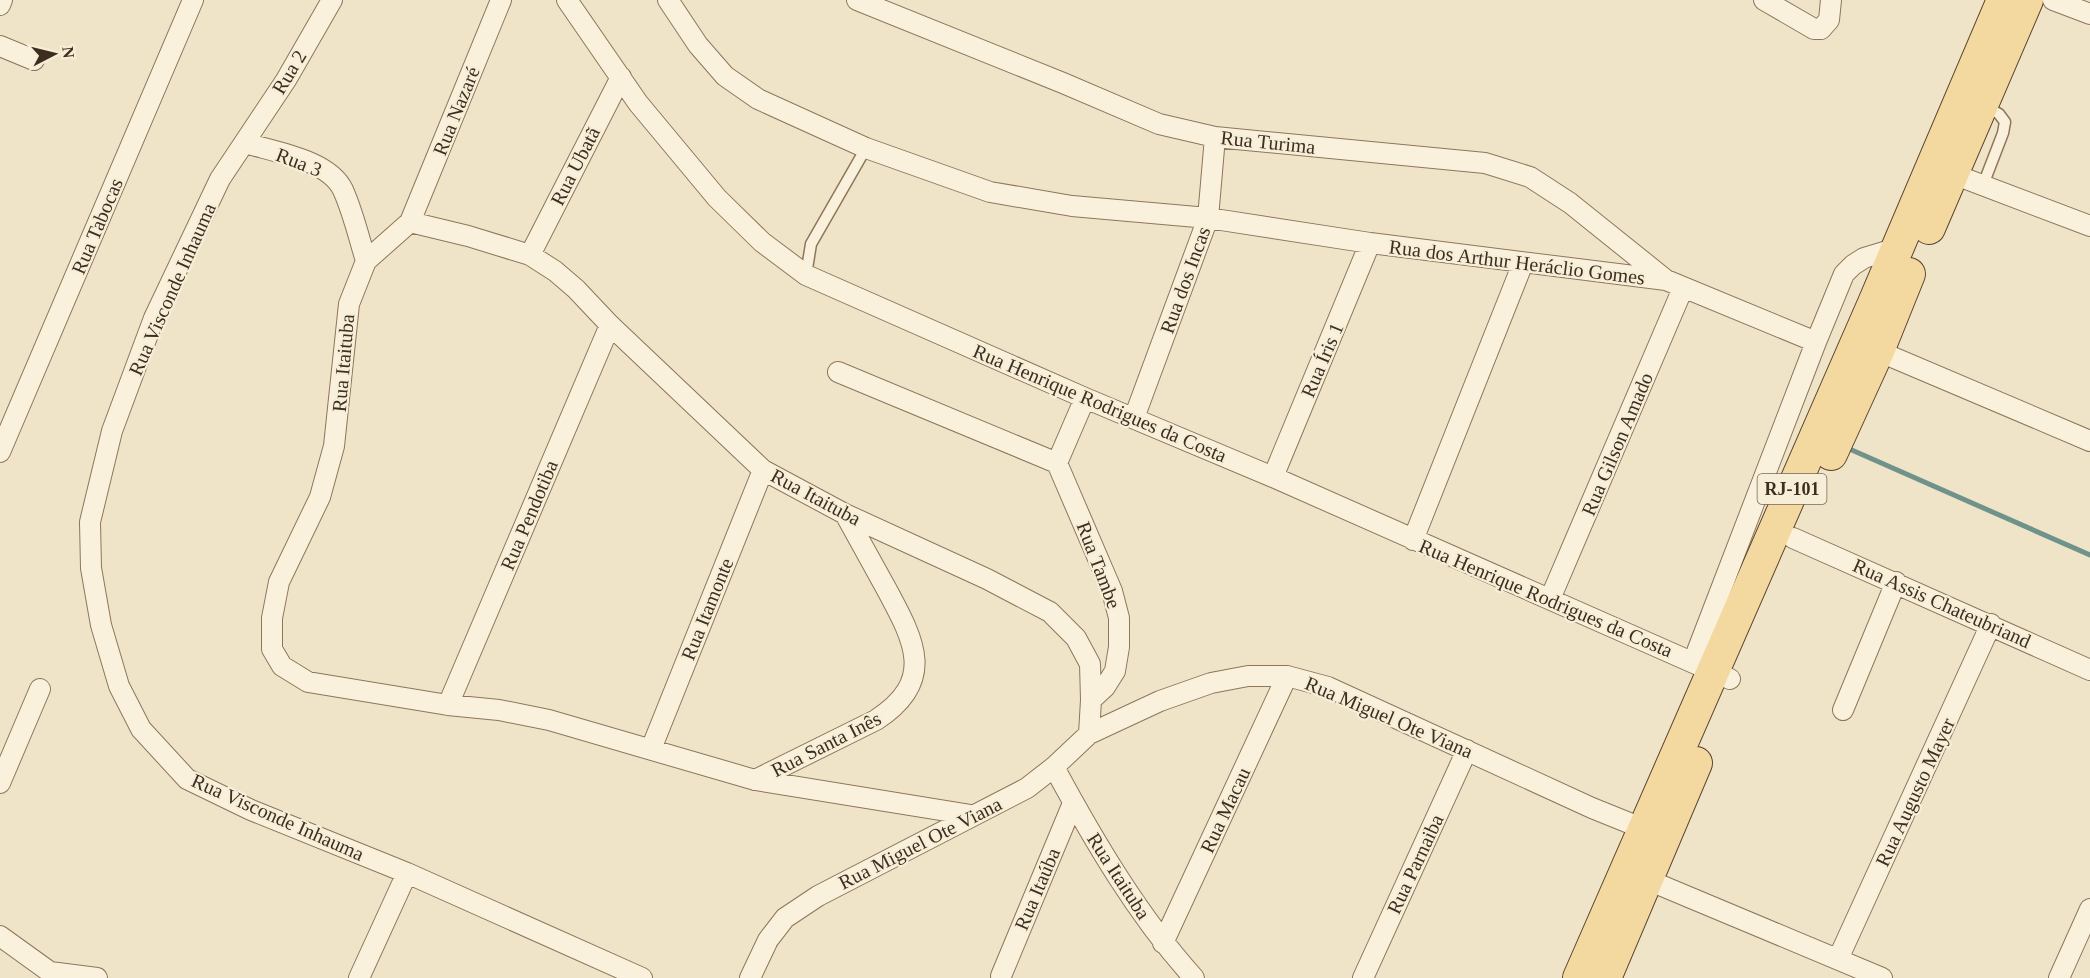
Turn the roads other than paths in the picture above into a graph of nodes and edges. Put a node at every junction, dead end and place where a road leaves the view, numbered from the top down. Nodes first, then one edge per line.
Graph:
1 (2, 0) edge
2 (194, 0) edge
3 (332, 0) edge
4 (501, 0) edge
5 (567, 0) edge
6 (668, 0) edge
7 (857, 0) edge
8 (1764, 0) edge
9 (1831, 0) edge
10 (2052, 0) edge
11 (2006, 1) edge
12 (0, 5) edge
13 (2090, 14) edge
14 (0, 46) edge
15 (34, 60) dead end
16 (621, 77) junction
17 (1983, 105) junction
18 (1215, 137) junction
19 (245, 143) junction
20 (866, 148) junction
21 (1953, 174) junction
22 (1983, 185) junction
23 (1208, 218) junction
24 (410, 222) junction
25 (2090, 226) edge
26 (1370, 243) junction
27 (1897, 248) junction
28 (530, 255) junction
29 (366, 261) junction
30 (1523, 263) junction
31 (806, 274) junction
32 (1675, 284) junction
33 (610, 325) junction
34 (1816, 342) junction
35 (1878, 351) junction
36 (838, 372) dead end
37 (1084, 398) junction
38 (1134, 418) junction
39 (2090, 441) edge
40 (0, 452) edge
41 (1057, 462) junction
42 (763, 470) junction
43 (1274, 477) junction
44 (845, 514) junction
45 (1793, 538) junction
46 (1413, 540) junction
47 (1896, 582) junction
48 (1550, 599) junction
49 (1991, 624) junction
50 (2090, 670) edge
51 (1712, 671) junction
52 (1287, 676) junction
53 (40, 689) dead end
54 (1091, 700) junction
55 (448, 705) junction
56 (1843, 710) dead end
57 (1089, 734) junction
58 (651, 749) junction
59 (1467, 750) junction
60 (1054, 767) junction
61 (755, 780) junction
62 (0, 783) edge
63 (1073, 803) junction
64 (971, 815) junction
65 (1644, 829) junction
66 (407, 873) junction
67 (1648, 880) junction
68 (2090, 909) edge
69 (0, 936) edge
70 (1163, 943) junction
71 (1838, 959) junction
72 (52, 975) edge
73 (1001, 976) dead end
74 (96, 978) edge
75 (359, 978) edge
76 (642, 978) edge
77 (750, 978) edge
78 (1194, 978) edge
79 (1363, 978) edge
80 (1579, 978) edge
81 (1605, 978) edge
82 (1882, 978) edge
83 (2059, 978) edge

1 - 12 street
2 - 40 street, Rua Tabocas
3 - 19 street, Rua 2
4 - 24 street, Rua Nazaré
5 - 16 street, Rua Henrique Rodrigues da Costa
6 - 20 street, Rua dos Arthur Heráclio Gomes
7 - 18 street, Rua Turima
8 - 9 street
10 - 13 street
11 - 17 main road, RJ-101
11 - 27 main road, RJ-101
14 - 15 street
16 - 28 street, Rua Ubatã
16 - 31 street, Rua Henrique Rodrigues da Costa
17 - 21 main road, RJ-101
17 - 22 lane
18 - 23 street, Rua dos Incas
18 - 32 street, Rua Turima
19 - 29 street, Rua 3
19 - 66 street, Rua Visconde Inhauma
20 - 23 street, Rua dos Arthur Heráclio Gomes
20 - 31 lane
21 - 22 street
21 - 35 main road, RJ-101
22 - 25 street
23 - 26 street, Rua dos Arthur Heráclio Gomes
23 - 38 street, Rua dos Incas
24 - 28 street, Rua Itaituba
24 - 29 street, Rua Itaituba
26 - 30 street, Rua dos Arthur Heráclio Gomes
26 - 43 street, Rua Íris 1
27 - 34 street
27 - 51 main road, RJ-101
28 - 33 street, Rua Itaituba
29 - 55 street, Rua Itaituba
30 - 32 street, Rua dos Arthur Heráclio Gomes
30 - 46 street
31 - 37 street, Rua Henrique Rodrigues da Costa
32 - 34 street, Rua dos Arthur Heráclio Gomes
32 - 48 street, Rua Gilson Amado
33 - 42 street, Rua Itaituba
33 - 55 street, Rua Pendotiba
34 - 51 street
35 - 39 street
35 - 45 main road, RJ-101
36 - 41 street
37 - 38 street, Rua Henrique Rodrigues da Costa
37 - 41 street
38 - 43 street, Rua Henrique Rodrigues da Costa
41 - 54 street, Rua Tambe
42 - 44 street, Rua Itaituba
42 - 58 street, Rua Itamonte
43 - 46 street, Rua Henrique Rodrigues da Costa
44 - 54 street, Rua Itaituba
44 - 61 street, Rua Santa Inês
45 - 47 street, Rua Assis Chateubriand
45 - 51 main road, RJ-101
46 - 48 street, Rua Henrique Rodrigues da Costa
47 - 49 street, Rua Assis Chateubriand
47 - 56 street
48 - 51 street, Rua Henrique Rodrigues da Costa
49 - 50 street, Rua Assis Chateubriand
49 - 71 street, Rua Augusto Mayer
51 - 65 main road, RJ-101
51 - 67 main road, RJ-101
52 - 57 street, Rua Miguel Ote Viana
52 - 59 street, Rua Miguel Ote Viana
52 - 70 street, Rua Macau
53 - 62 street
54 - 57 street, Rua Itaituba
55 - 58 street, Rua Itaituba
57 - 60 street, Rua Miguel Ote Viana
58 - 61 street, Rua Itaituba
59 - 65 street, Rua Miguel Ote Viana
59 - 79 street, Rua Parnaiba
60 - 63 street, Rua Itaituba
60 - 64 street, Rua Miguel Ote Viana
61 - 64 street, Rua Itaituba
63 - 70 street, Rua Itaituba
63 - 73 street, Rua Itaúba
64 - 77 street, Rua Miguel Ote Viana
65 - 80 main road, RJ-101
66 - 75 street
66 - 76 street, Rua Visconde Inhauma
67 - 71 street
67 - 81 main road, RJ-101
68 - 83 street
69 - 72 street
70 - 78 street, Rua Itaituba
71 - 82 street
72 - 74 street

